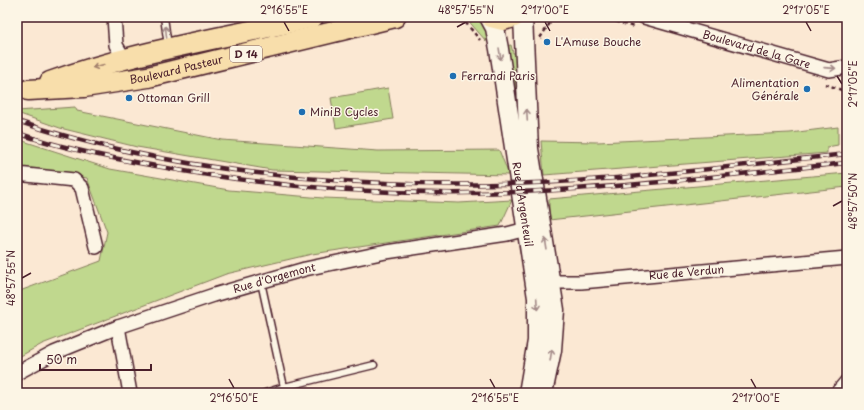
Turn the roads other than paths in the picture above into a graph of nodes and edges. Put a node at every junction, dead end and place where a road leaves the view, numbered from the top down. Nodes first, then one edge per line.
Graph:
1 (114, 17) edge
2 (164, 17) edge
3 (270, 17) edge
4 (313, 17) edge
5 (344, 17) edge
6 (395, 17) edge
7 (490, 17) edge
8 (514, 17) edge
9 (523, 17) edge
10 (644, 17) edge
11 (172, 47) junction
12 (124, 59) junction
13 (847, 67) edge
14 (96, 85) junction
15 (23, 92) edge
16 (17, 174) edge
17 (534, 225) junction
18 (96, 247) dead end
19 (847, 258) edge
20 (533, 265) junction
21 (261, 282) junction
22 (552, 282) junction
23 (118, 327) junction
24 (374, 365) dead end
25 (17, 373) edge
26 (847, 381) edge
27 (284, 387) junction
28 (130, 393) edge
29 (266, 393) edge
30 (528, 393) edge
31 (543, 393) edge
32 (837, 393) edge

1 - 12 street
11 -> 2 lane
3 - 11 main road, Boulevard Pasteur / D 14
4 - 11 main road, Boulevard Pasteur / D 14
5 - 14 main road, Boulevard Pasteur / D 14
6 - 14 main road, Boulevard Pasteur / D 14
7 - 8 main road
7 -> 17 main road, Rue d'Argenteuil
17 -> 9 main road, Rue d'Argenteuil
10 -> 13 street, Boulevard de la Gare
11 - 12 main road, Boulevard Pasteur / D 14
12 -> 15 main road, Boulevard Pasteur / D 14
14 - 15 main road, Boulevard Pasteur / D 14
16 - 18 street
17 - 20 main road, Rue d'Argenteuil
17 - 21 street, Rue d'Orgemont
22 -> 17 main road, Rue d'Argenteuil
19 - 22 street, Rue de Verdun
20 - 22 street
20 -> 30 main road, Rue d'Argenteuil
21 - 23 street, Rue d'Orgemont
21 - 27 lane
31 -> 22 main road, Rue d'Argenteuil
23 - 25 street, Rue d'Orgemont
23 - 28 street
24 - 27 lane
26 - 32 street
27 - 29 lane

